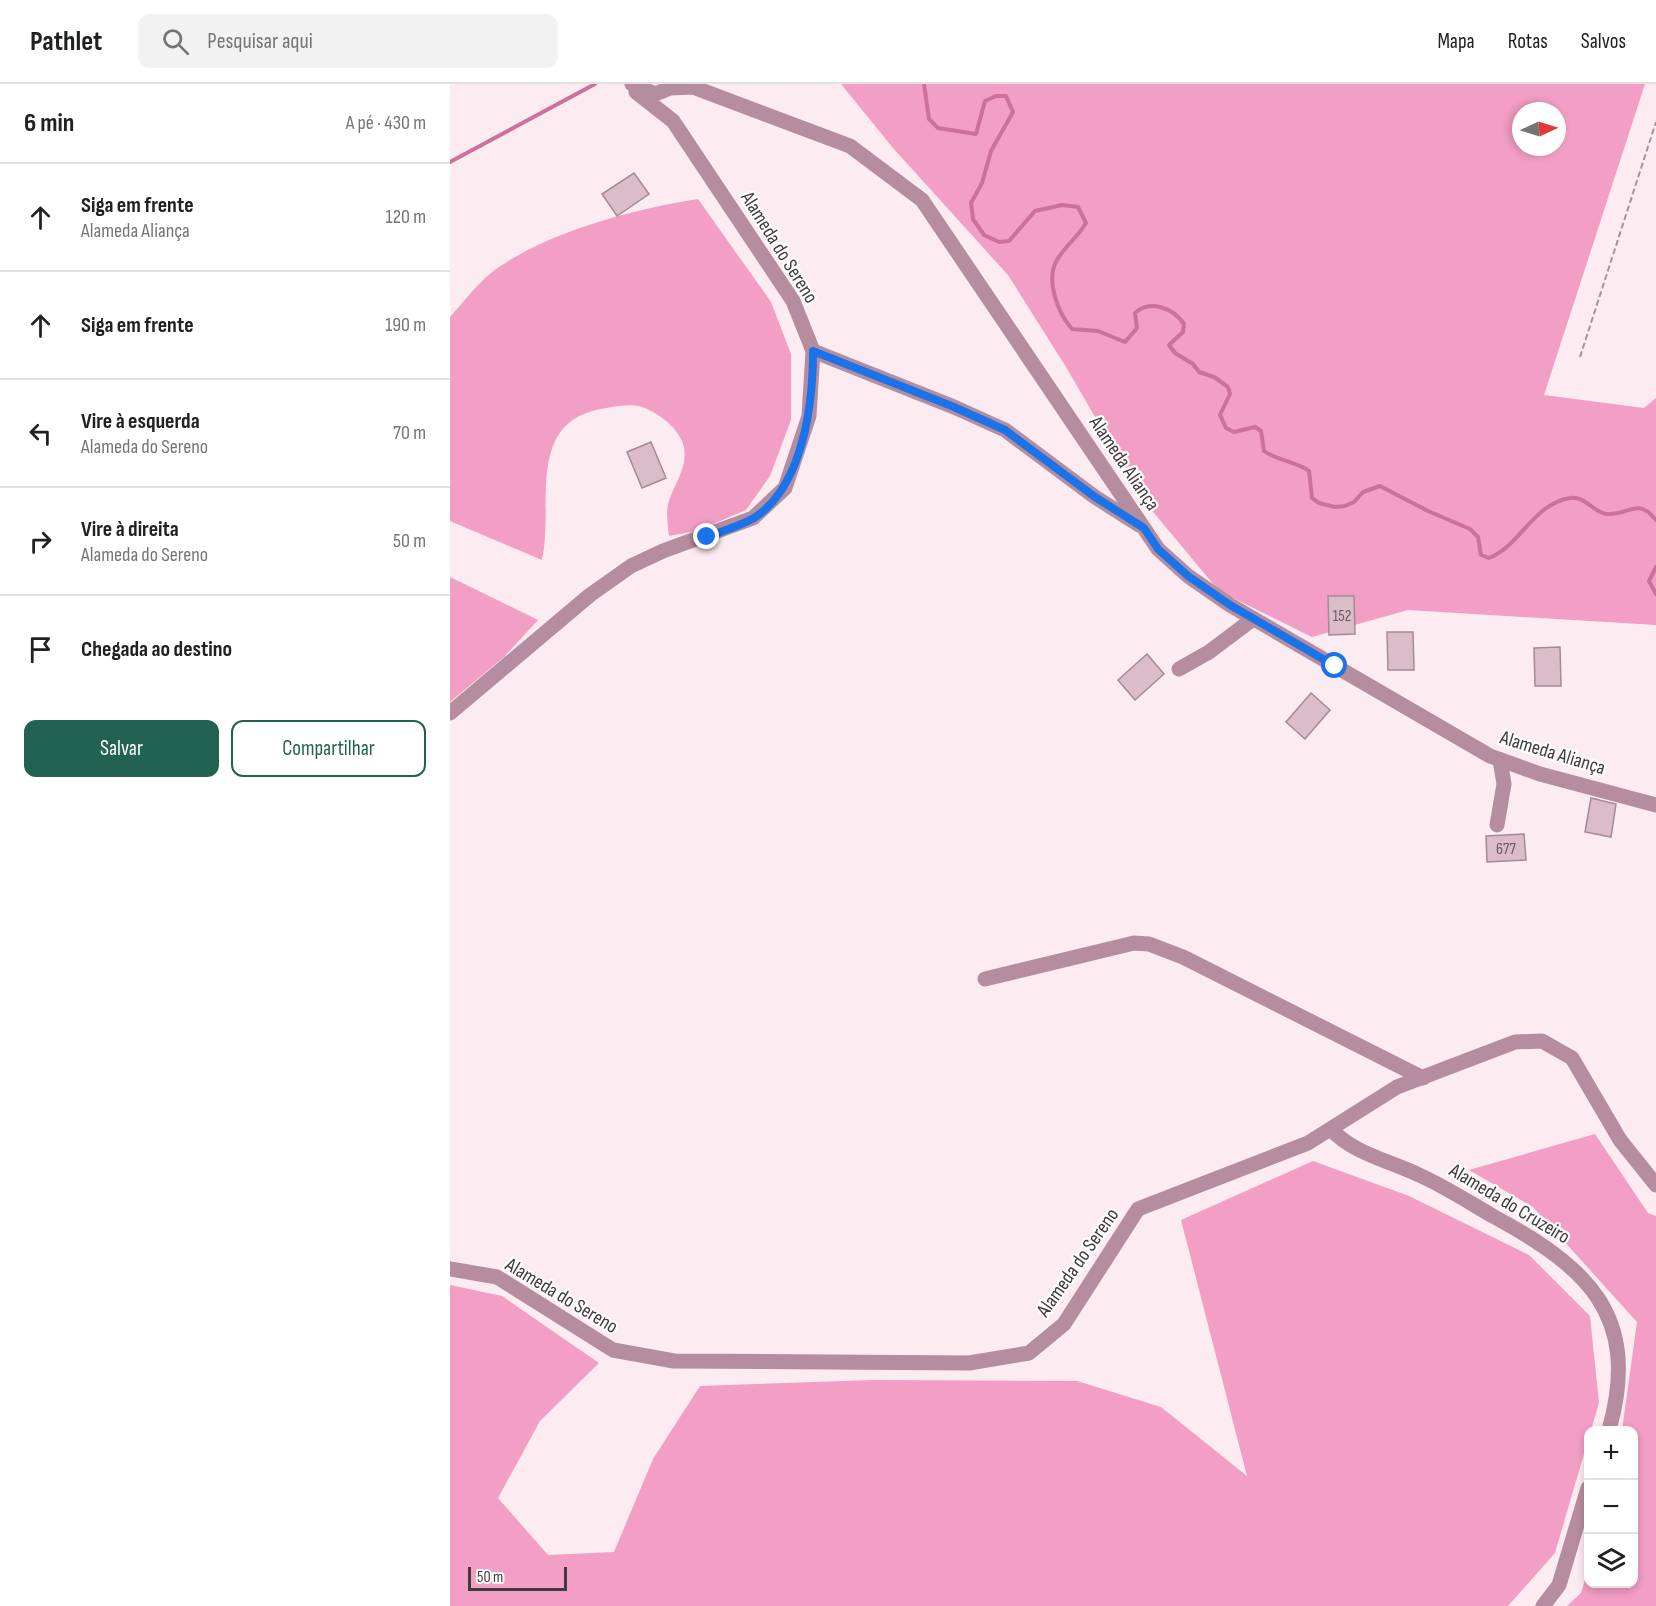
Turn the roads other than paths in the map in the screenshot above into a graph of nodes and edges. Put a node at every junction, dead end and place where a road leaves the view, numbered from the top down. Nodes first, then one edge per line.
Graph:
1 (626, 84) edge
2 (632, 84) edge
3 (813, 351) junction
4 (1144, 528) junction
5 (1253, 619) junction
6 (1179, 669) dead end
7 (450, 713) edge
8 (1500, 760) junction
9 (1656, 805) edge
10 (1497, 825) dead end
11 (985, 979) dead end
12 (1423, 1077) junction
13 (1331, 1129) junction
14 (1656, 1185) edge
15 (450, 1269) edge
16 (1610, 1426) edge
17 (1584, 1501) edge
18 (1543, 1606) edge

1 - 3 street, Alameda do Sereno
2 - 4 street, Alameda Aliança
3 - 4 street
3 - 7 street, Alameda do Sereno
4 - 5 street, Alameda Aliança
5 - 6 street
5 - 8 street, Alameda Aliança
8 - 9 street, Alameda Aliança
8 - 10 street
11 - 12 street
12 - 13 street, Alameda do Sereno
12 - 14 street, Alameda do Sereno
13 - 15 street, Alameda do Sereno
13 - 16 street, Alameda do Cruzeiro
17 - 18 street

